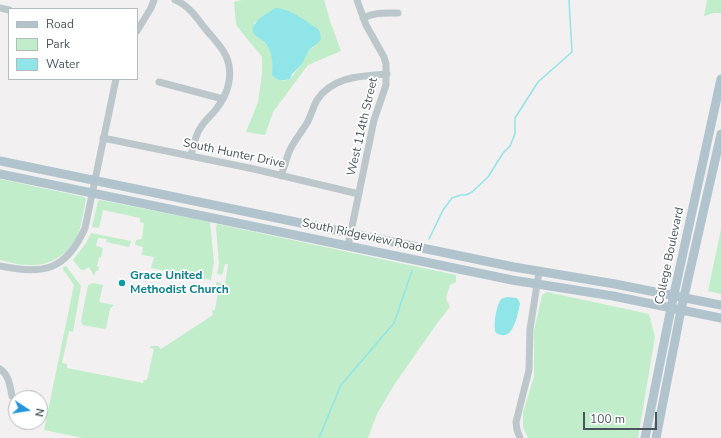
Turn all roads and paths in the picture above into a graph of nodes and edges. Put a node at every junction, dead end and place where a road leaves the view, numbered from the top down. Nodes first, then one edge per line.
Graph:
1 (154, 0) edge
2 (175, 0) edge
3 (357, 0) edge
4 (398, 13) dead end
5 (363, 18) junction
6 (138, 29) edge
7 (387, 74) junction
8 (721, 79) edge
9 (116, 80) edge
10 (159, 82) dead end
11 (223, 99) junction
12 (721, 134) edge
13 (103, 138) junction
14 (191, 156) junction
15 (0, 161) edge
16 (0, 174) edge
17 (281, 176) junction
18 (94, 180) junction
19 (91, 193) junction
20 (359, 194) junction
21 (350, 233) junction
22 (348, 246) junction
23 (0, 266) edge
24 (539, 272) junction
25 (538, 284) junction
26 (673, 296) junction
27 (684, 298) junction
28 (721, 305) edge
29 (671, 308) junction
30 (681, 310) junction
31 (721, 318) edge
32 (0, 369) edge
33 (11, 390) edge
34 (520, 438) edge
35 (645, 438) edge
36 (656, 438) edge

1 - 6 street
2 - 11 street
3 - 5 street, West 114th Street
4 - 5 street
5 - 7 street, West 114th Street
7 - 17 street
7 - 20 street, West 114th Street
8 - 26 main road, College Boulevard
9 - 13 street
10 - 11 street
11 - 14 street
12 - 27 main road, College Boulevard
13 - 14 street, South Hunter Drive
13 - 18 street
14 - 17 street, South Hunter Drive
15 - 18 main road, South Ridgeview Road
16 - 19 main road, South Ridgeview Road
17 - 20 street, South Hunter Drive
18 - 19 street
18 - 21 main road, South Ridgeview Road
19 - 22 main road, South Ridgeview Road
19 - 23 street
20 - 21 street, West 114th Street
21 - 22 street, West 114th Street
21 - 24 main road, South Ridgeview Road
22 - 25 main road, South Ridgeview Road
24 - 25 street
24 - 26 main road, South Ridgeview Road
25 - 29 main road, South Ridgeview Road
25 - 34 street
26 - 27 main road, South Ridgeview Road
26 - 29 main road, College Boulevard
27 - 28 main road, South Ridgeview Road
27 - 30 main road, College Boulevard
29 - 30 main road, South Ridgeview Road
29 - 35 main road, College Boulevard
30 - 31 main road, South Ridgeview Road
30 - 36 main road, College Boulevard
32 - 33 street

